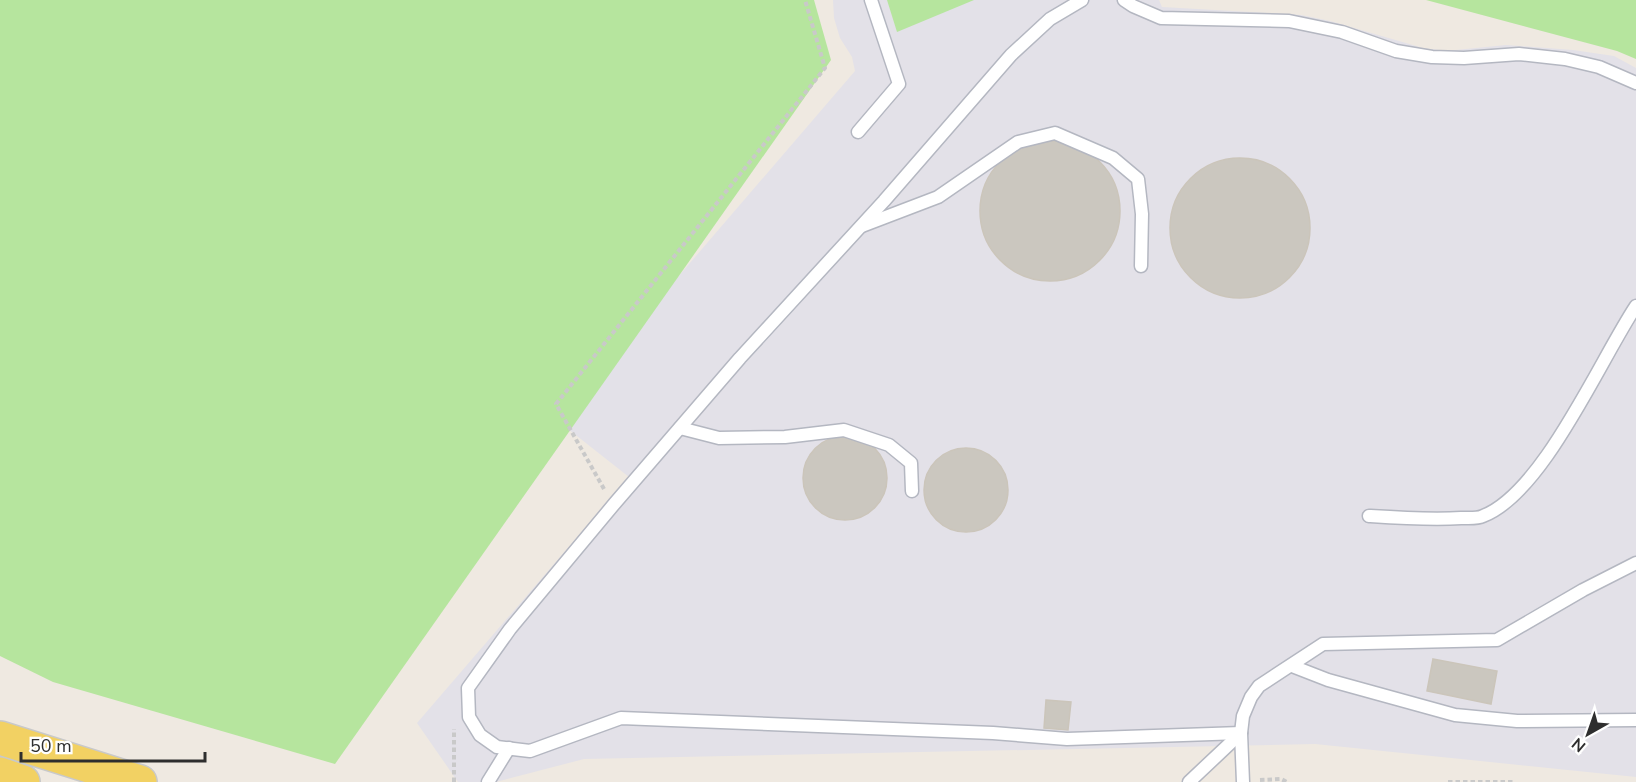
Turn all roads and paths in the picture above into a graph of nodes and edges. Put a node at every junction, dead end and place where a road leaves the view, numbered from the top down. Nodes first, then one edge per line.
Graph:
1 (805, 0) edge
2 (871, 0) edge
3 (1082, 0) edge
4 (1124, 0) edge
5 (1636, 83) edge
6 (858, 132) dead end
7 (861, 226) junction
8 (1141, 266) dead end
9 (1636, 306) edge
10 (680, 428) junction
11 (605, 491) dead end
12 (912, 491) dead end
13 (1369, 516) dead end
14 (1636, 563) edge
15 (1292, 666) junction
16 (1636, 720) edge
17 (454, 722) dead end
18 (1241, 733) junction
19 (0, 738) edge
20 (509, 748) junction
21 (0, 774) edge
22 (1281, 779) dead end
23 (24, 782) edge
24 (140, 782) edge
25 (454, 782) edge
26 (488, 782) edge
27 (1189, 782) edge
28 (1243, 782) edge
29 (1287, 782) edge
30 (1448, 782) edge
31 (1513, 782) edge

1 - 11 path
2 - 6 lane
3 - 7 lane
4 - 5 lane
7 - 8 lane
7 - 10 lane
9 - 13 lane
10 - 12 lane
10 - 20 lane
14 - 15 lane
15 - 16 lane
15 - 18 lane
17 - 25 path
18 - 20 lane
18 - 27 lane
18 - 28 lane
19 - 24 main road
20 - 26 lane
21 - 23 main road
22 - 29 path
30 - 31 path

